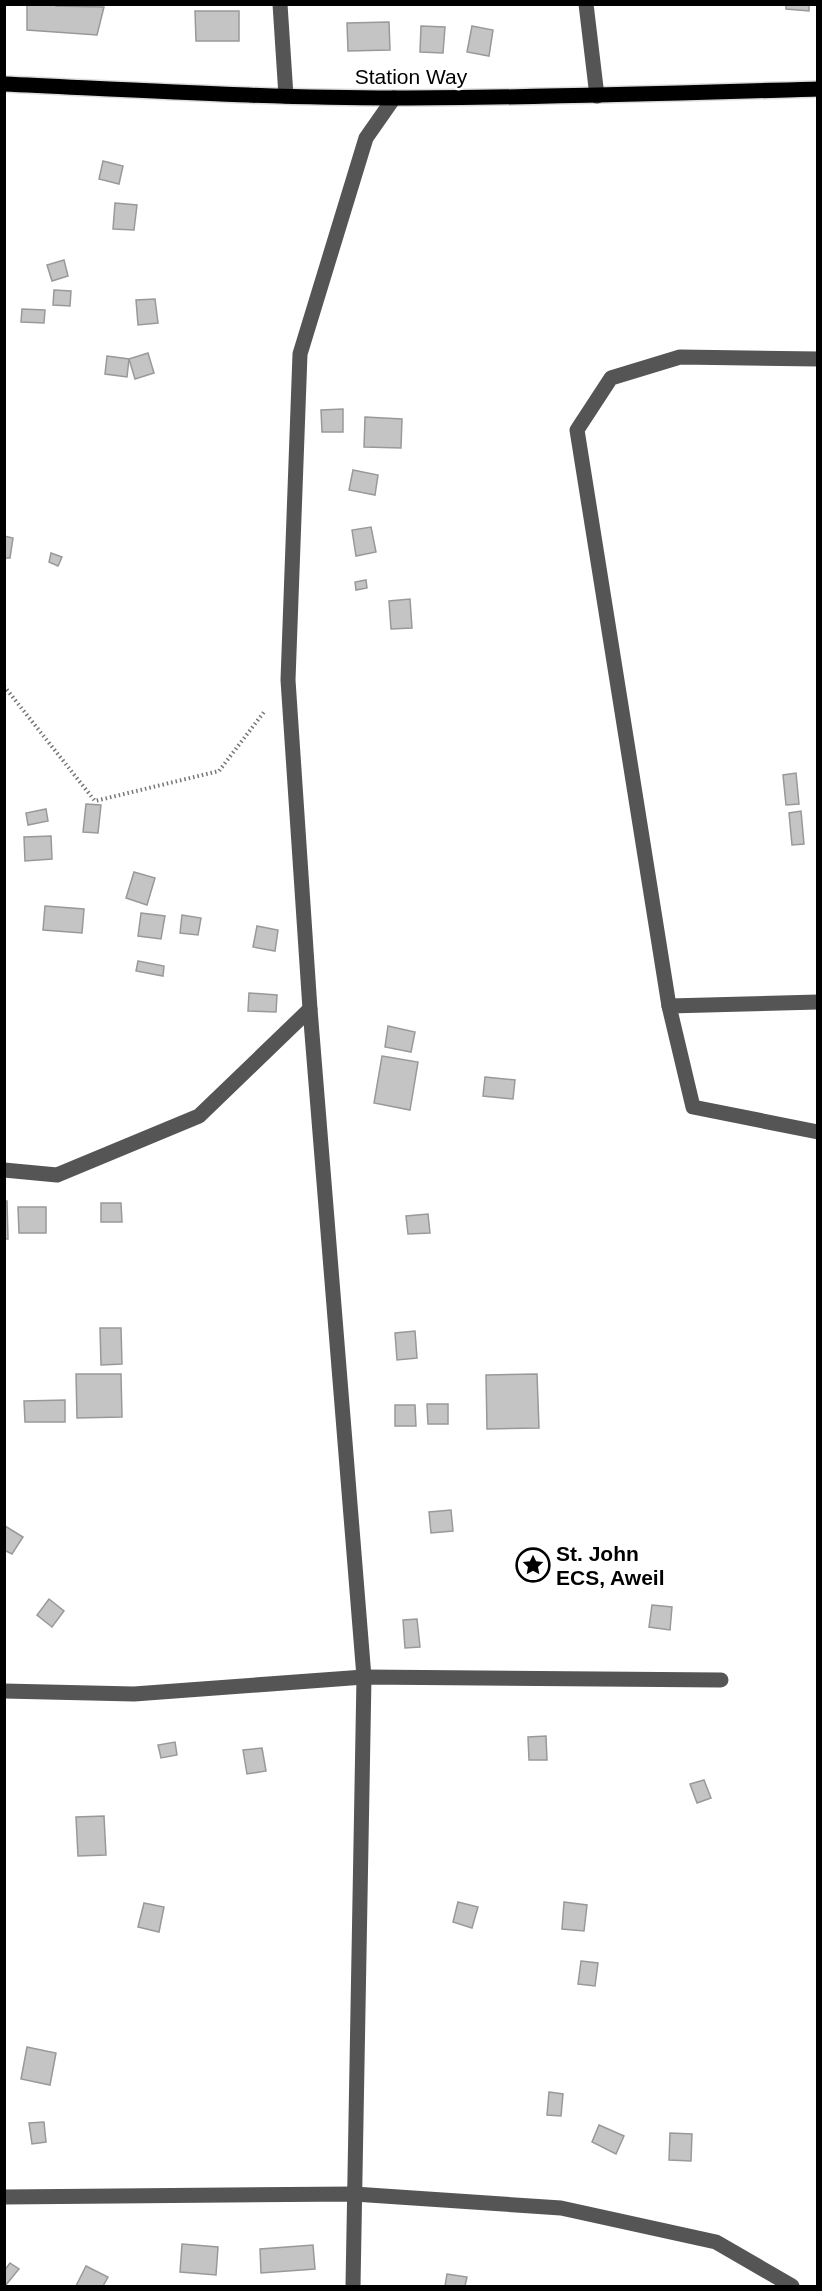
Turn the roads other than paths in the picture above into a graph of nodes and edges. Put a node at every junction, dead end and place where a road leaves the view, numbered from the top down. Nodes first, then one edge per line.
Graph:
1 (280, 4) edge
2 (586, 4) edge
3 (4, 84) edge
4 (818, 89) edge
5 (286, 96) junction
6 (597, 96) junction
7 (394, 98) junction
8 (818, 359) edge
9 (818, 1002) edge
10 (669, 1006) junction
11 (310, 1009) junction
12 (818, 1132) edge
13 (4, 1170) edge
14 (364, 1677) junction
15 (721, 1680) dead end
16 (4, 1691) edge
17 (354, 2194) junction
18 (4, 2197) edge
19 (353, 2286) edge
20 (792, 2286) edge

1 - 5 street
2 - 6 street
3 - 5 main road, Station Way
4 - 6 main road, Station Way
5 - 7 main road, Station Way
6 - 7 main road, Station Way
7 - 11 street
8 - 10 street
9 - 10 street
10 - 12 street
11 - 13 street
11 - 14 street
14 - 15 street
14 - 16 street
14 - 17 street
17 - 18 street
17 - 19 street
17 - 20 street

